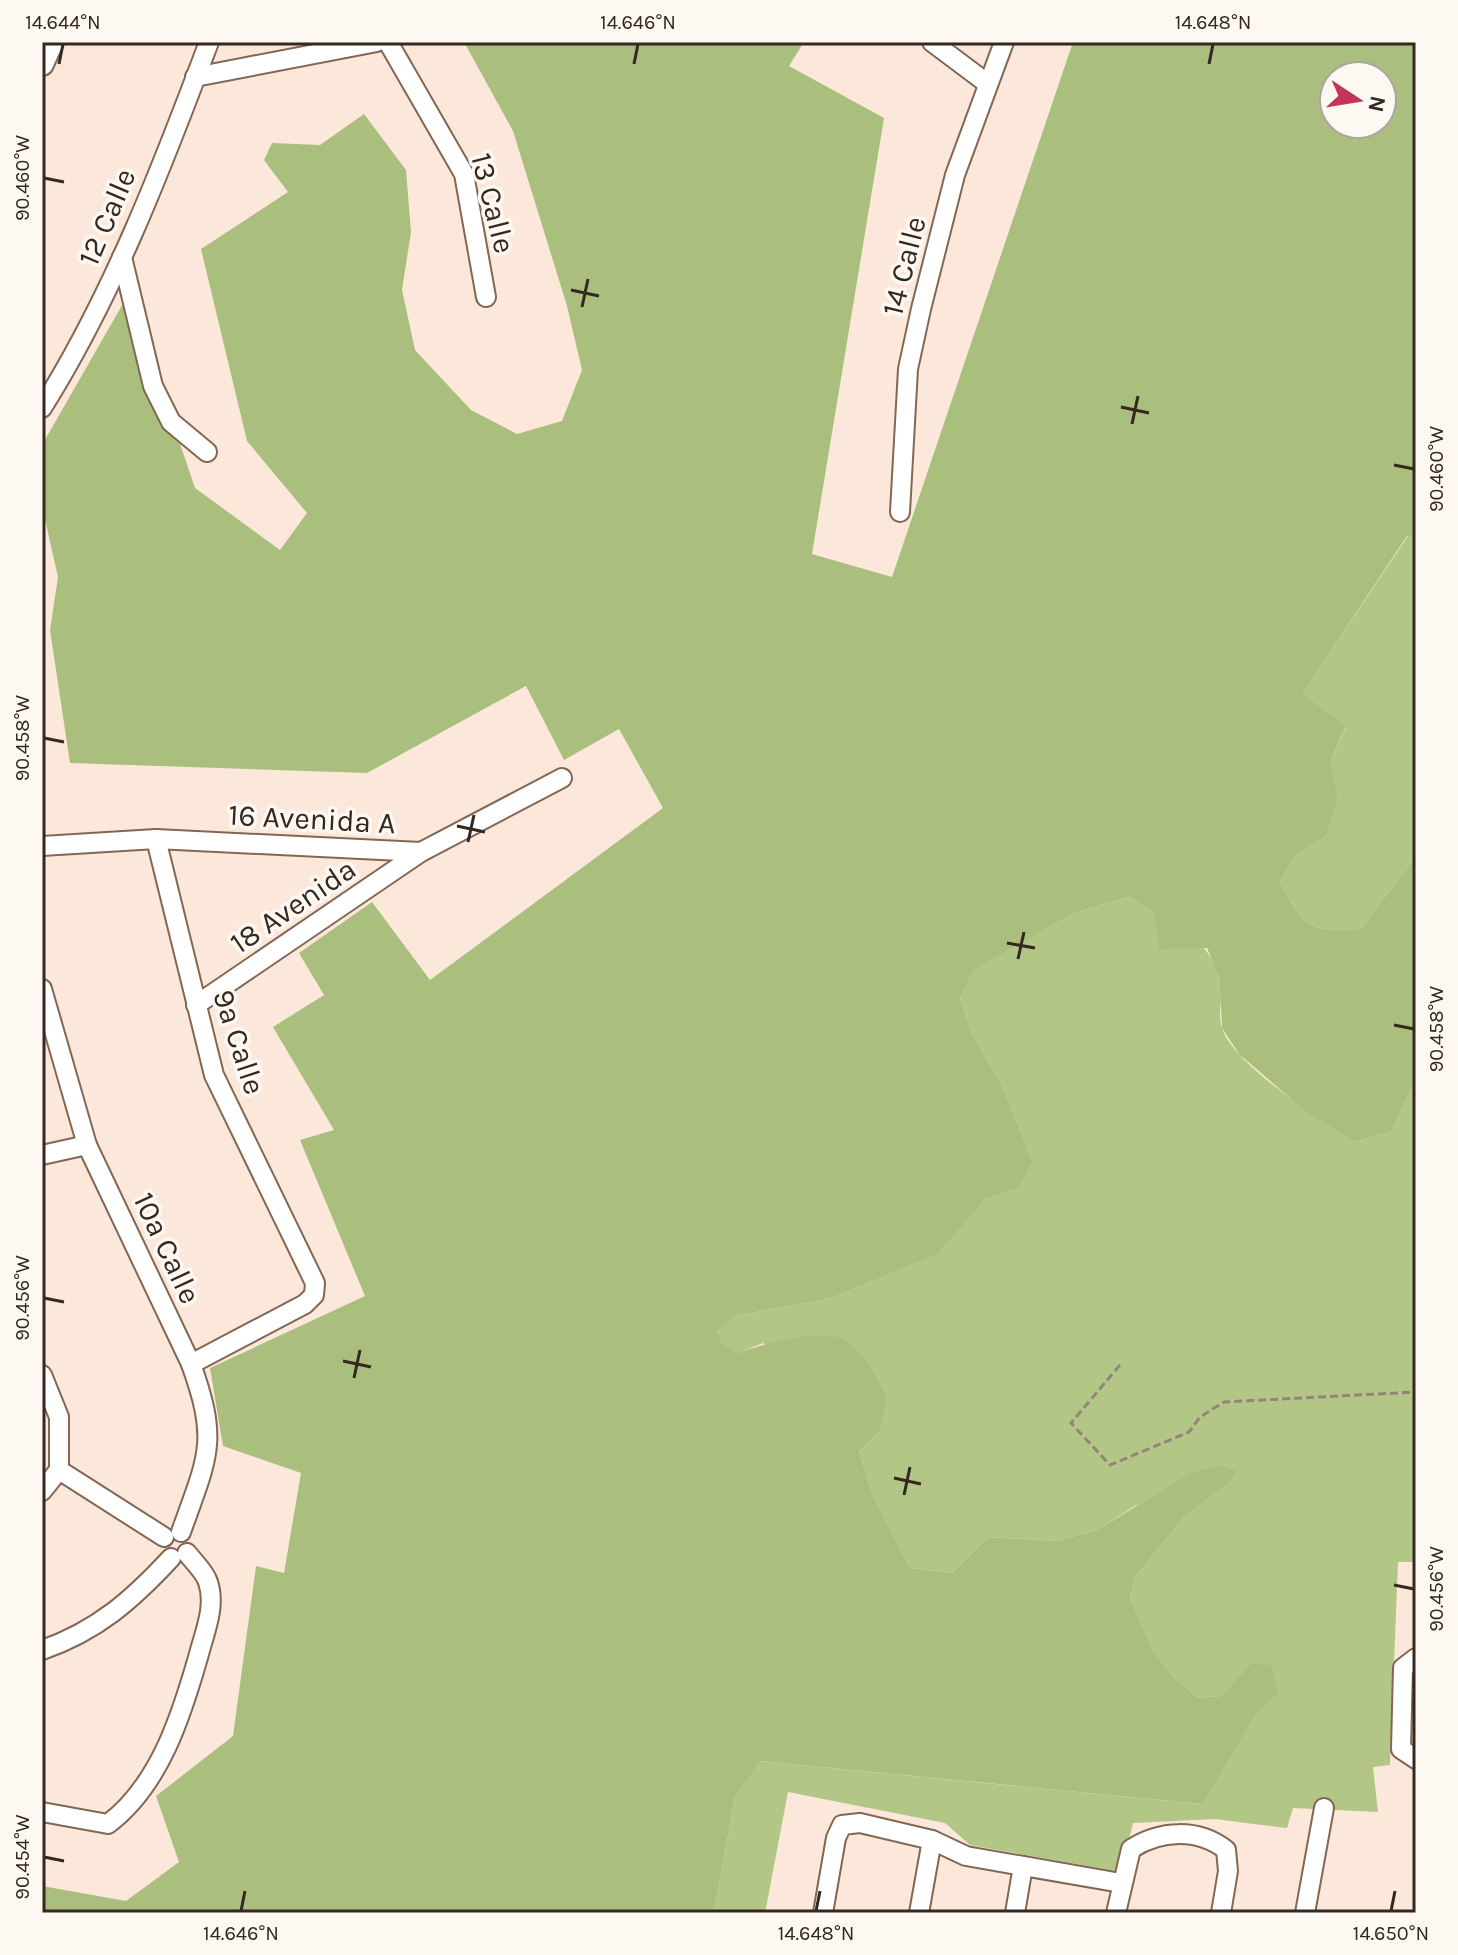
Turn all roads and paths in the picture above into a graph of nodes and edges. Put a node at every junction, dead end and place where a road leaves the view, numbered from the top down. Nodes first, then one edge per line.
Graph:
1 (52, 42) edge
2 (209, 42) edge
3 (377, 42) edge
4 (388, 42) edge
5 (932, 42) edge
6 (1004, 42) edge
7 (42, 64) edge
8 (195, 77) junction
9 (988, 84) junction
10 (122, 257) junction
11 (486, 297) dead end
12 (42, 408) edge
13 (207, 452) dead end
14 (900, 512) dead end
15 (562, 778) dead end
16 (156, 839) junction
17 (42, 846) edge
18 (421, 852) junction
19 (42, 989) edge
20 (196, 1005) junction
21 (46, 1022) edge
22 (87, 1145) junction
23 (42, 1155) edge
24 (191, 1364) junction
25 (1120, 1365) dead end
26 (42, 1375) edge
27 (1416, 1392) edge
28 (59, 1470) junction
29 (42, 1491) edge
30 (172, 1534) junction
31 (179, 1555) junction
32 (42, 1650) edge
33 (1416, 1658) edge
34 (1416, 1759) edge
35 (1324, 1808) dead end
36 (42, 1812) edge
37 (932, 1840) junction
38 (1023, 1866) junction
39 (1121, 1883) junction
40 (823, 1913) edge
41 (919, 1913) edge
42 (1015, 1913) edge
43 (1116, 1913) edge
44 (1221, 1913) edge
45 (1305, 1913) edge

1 - 7 street
2 - 8 street, 12 Calle
3 - 8 street
4 - 11 street, 13 Calle
5 - 9 street
6 - 9 street, 14 Calle
8 - 10 street, 12 Calle
9 - 14 street, 14 Calle
10 - 12 street, 12 Calle
10 - 13 street
15 - 18 street, 16 Avenida A
16 - 17 street, 16 Avenida A
16 - 18 street, 16 Avenida A
16 - 20 street, 9a Calle
18 - 20 street, 18 Avenida
19 - 21 street, 10a Calle
20 - 24 street, 9a Calle
21 - 22 street, 10a Calle
22 - 23 street
22 - 24 street, 10a Calle
24 - 30 street, 10a Calle
25 - 27 path
26 - 28 street
28 - 29 street
28 - 30 street
30 - 31 street
31 - 32 street
31 - 36 street
33 - 34 street
35 - 45 street
37 - 38 street
37 - 40 street
37 - 41 street
38 - 39 street
38 - 42 street
39 - 43 street
39 - 44 street

